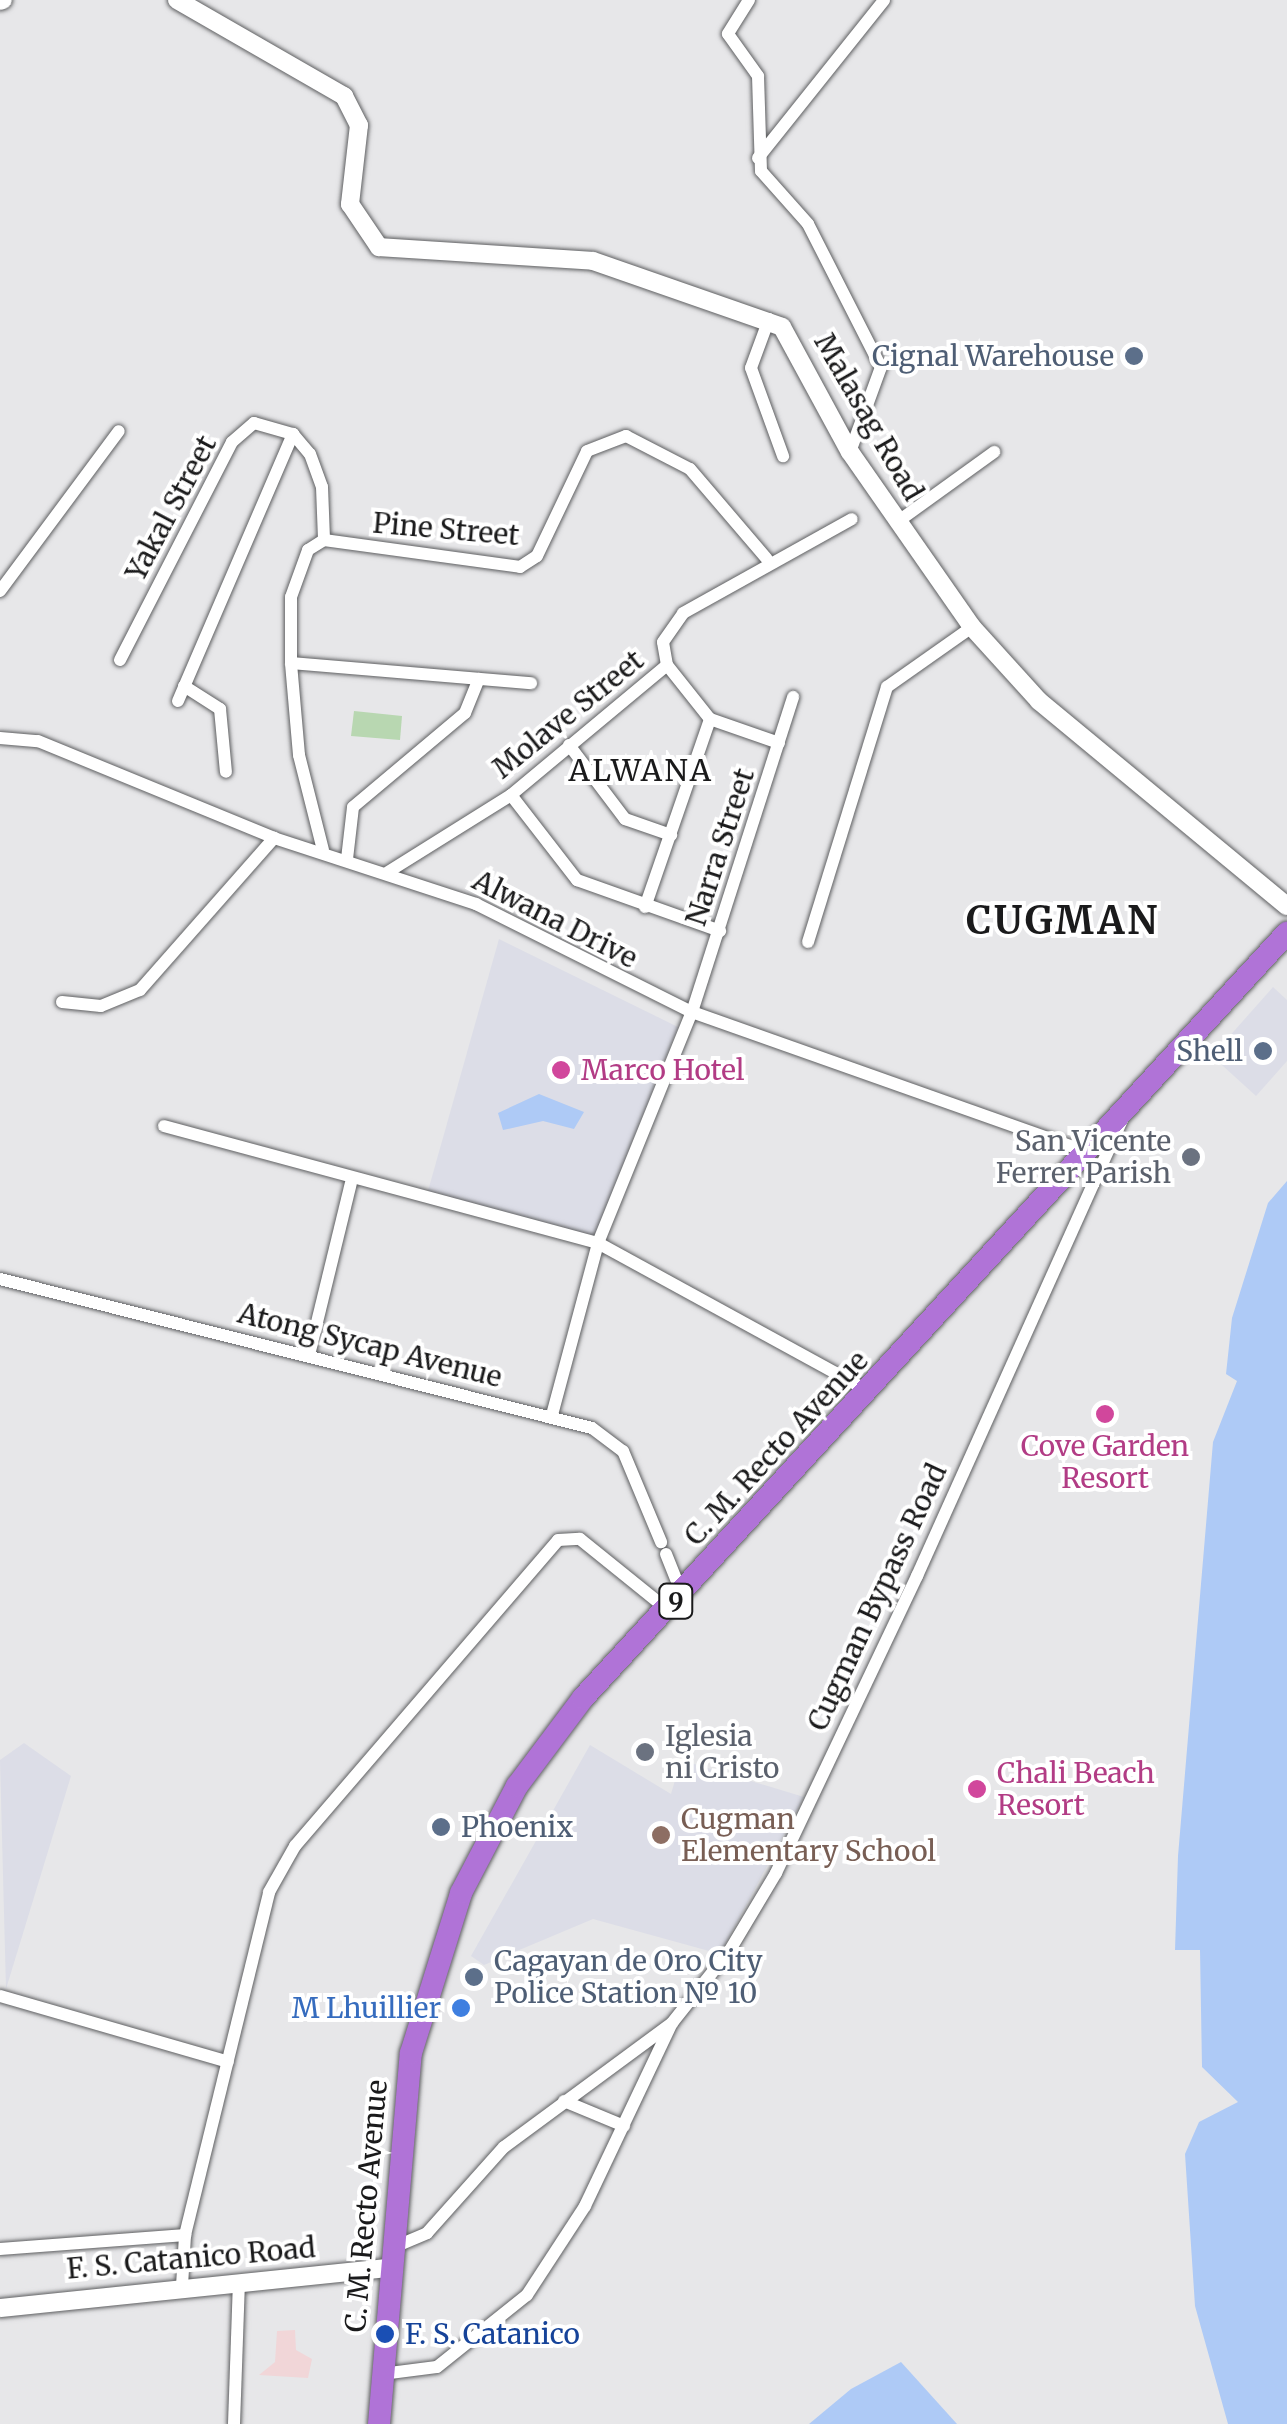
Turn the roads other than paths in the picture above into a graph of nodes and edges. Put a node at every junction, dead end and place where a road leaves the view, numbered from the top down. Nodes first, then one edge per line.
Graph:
1 (177, 0) edge
2 (750, 0) edge
3 (884, 0) edge
4 (758, 159) junction
5 (769, 319) junction
6 (119, 431) dead end
7 (293, 434) junction
8 (850, 452) junction
9 (994, 452) dead end
10 (783, 456) dead end
11 (852, 519) dead end
12 (896, 522) junction
13 (324, 540) junction
14 (767, 559) junction
15 (0, 591) edge
16 (972, 628) junction
17 (120, 660) dead end
18 (291, 663) junction
19 (668, 665) junction
20 (479, 679) junction
21 (531, 684) dead end
22 (184, 686) junction
23 (793, 697) dead end
24 (178, 701) dead end
25 (710, 719) junction
26 (0, 738) edge
27 (780, 743) junction
28 (568, 746) junction
29 (226, 772) dead end
30 (511, 795) junction
31 (671, 835) junction
32 (274, 838) junction
33 (323, 850) junction
34 (347, 859) junction
35 (388, 872) junction
36 (645, 906) junction
37 (1287, 906) edge
38 (720, 932) junction
39 (1287, 933) edge
40 (808, 942) dead end
41 (62, 1002) dead end
42 (692, 1012) junction
43 (1123, 1115) junction
44 (164, 1126) dead end
45 (1088, 1152) junction
46 (351, 1183) junction
47 (598, 1243) junction
48 (0, 1280) edge
49 (309, 1354) junction
50 (868, 1391) junction
51 (552, 1415) junction
52 (675, 1602) junction
53 (0, 1996) edge
54 (672, 2023) junction
55 (228, 2062) junction
56 (564, 2101) junction
57 (624, 2126) junction
58 (185, 2234) junction
59 (0, 2249) edge
60 (389, 2259) junction
61 (239, 2281) junction
62 (182, 2286) junction
63 (0, 2308) edge
64 (382, 2374) junction
65 (234, 2424) edge
66 (380, 2424) edge

1 - 5 street
2 - 4 street
3 - 4 street
4 - 8 street
5 - 8 street, Malasag Road
5 - 10 street
6 - 15 street
7 - 13 street
7 - 17 street, Yakal Street
7 - 22 street
8 - 12 street, Malasag Road
9 - 12 street
11 - 14 street, Molave Street
12 - 16 street, Malasag Road
13 - 14 street, Pine Street
13 - 18 street
14 - 19 street, Molave Street
16 - 37 street, Malasag Road
16 - 40 street
18 - 20 street
18 - 33 street
19 - 25 street
19 - 28 street, Molave Street
20 - 21 street
20 - 34 street
22 - 24 street
22 - 29 street
23 - 27 street, Narra Street
25 - 27 street
25 - 31 street
26 - 32 street, Alwana Drive
27 - 38 street, Narra Street
28 - 30 street, Molave Street
28 - 31 street
30 - 35 street, Molave Street
30 - 36 street
31 - 36 street
32 - 33 street, Alwana Drive
32 - 41 street
33 - 34 street, Alwana Drive
34 - 35 street, Alwana Drive
35 - 42 street, Alwana Drive
36 - 38 street
38 - 42 street, Narra Street
39 - 43 highway, C. M. Recto Avenue / 9
42 - 45 street, Alwana Drive
42 - 47 street, Narra Street
43 - 45 highway, C. M. Recto Avenue / 9
43 - 54 street, Cugman Bypass Road
44 - 46 street
45 - 50 highway, C. M. Recto Avenue / 9
46 - 47 street
46 - 49 street
47 - 50 street
47 - 51 street, Narra Street
48 - 49 street, Atong Sycap Avenue
49 - 51 street, Atong Sycap Avenue
50 - 52 highway, C. M. Recto Avenue / 9
51 - 52 street, Atong Sycap Avenue
52 - 55 street
52 - 60 highway, C. M. Recto Avenue / 9
53 - 55 street
54 - 56 street, Cugman Bypass Road
54 - 57 street
55 - 58 street
56 - 57 street
56 - 60 street, Cugman Bypass Road
57 - 64 street
58 - 59 street
58 - 62 street
60 - 61 street, F. S. Catanico Road
60 - 64 highway, C. M. Recto Avenue / 9
61 - 62 street, F. S. Catanico Road
61 - 65 street
62 - 63 street, F. S. Catanico Road
64 - 66 highway, C. M. Recto Avenue / 9

